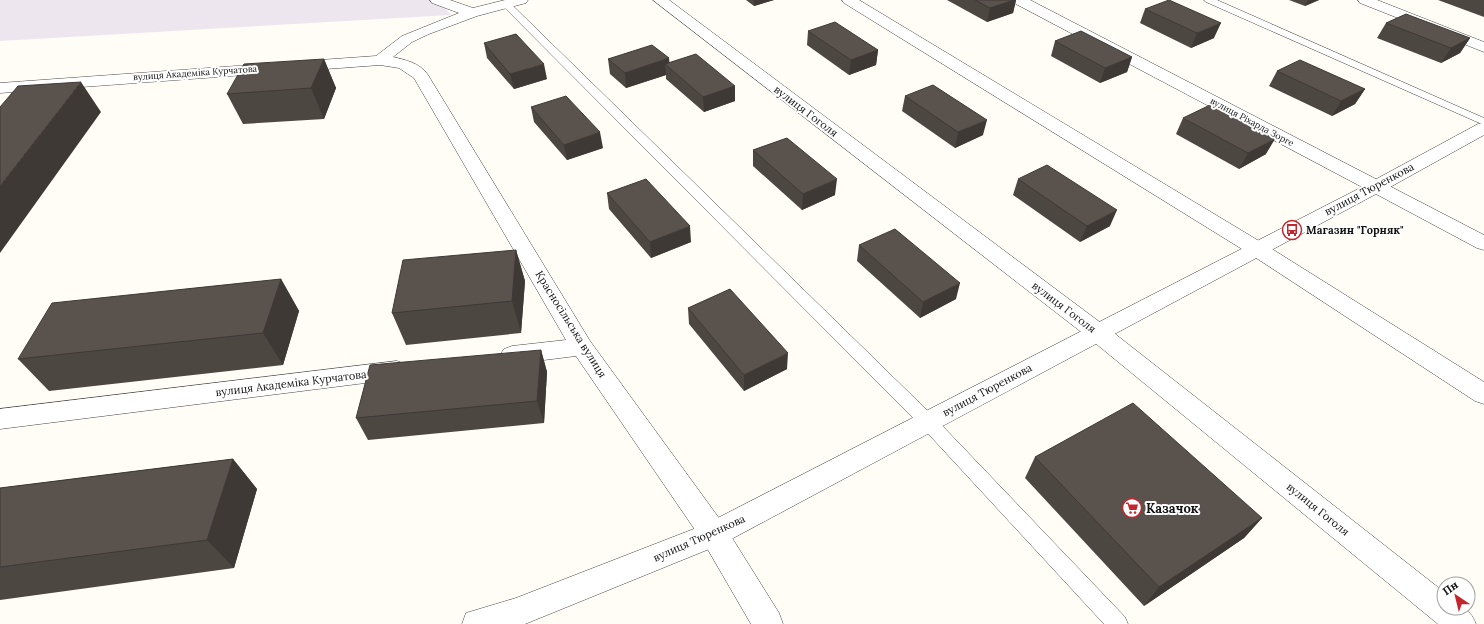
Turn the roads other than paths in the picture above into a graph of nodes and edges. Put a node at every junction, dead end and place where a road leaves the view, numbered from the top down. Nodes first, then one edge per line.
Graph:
1 (437, 0) edge
2 (521, 0) edge
3 (660, 0) edge
4 (849, 0) edge
5 (1019, 0) edge
6 (1209, 0) edge
7 (1365, 0) edge
8 (506, 4) junction
9 (472, 13) junction
10 (1484, 47) edge
11 (380, 60) junction
12 (0, 88) edge
13 (1484, 122) edge
14 (1484, 128) edge
15 (1376, 186) junction
16 (1484, 243) edge
17 (1257, 249) junction
18 (1098, 332) junction
19 (582, 347) junction
20 (488, 358) edge
21 (417, 367) edge
22 (1484, 394) edge
23 (0, 419) edge
24 (927, 421) junction
25 (714, 534) junction
26 (477, 624) edge
27 (768, 624) edge
28 (1118, 624) edge
29 (1461, 624) edge

1 - 9 street
2 - 8 street
3 - 18 street, вулиця Гоголя
4 - 17 street
5 - 15 street, вулиця Ріхарда Зорге
6 - 13 lane
7 - 10 street
8 - 9 street
8 - 24 lane
9 - 11 street
11 - 12 street, вулиця Академіка Курчатова
11 - 19 street, Красносільська вулиця
14 - 15 street, вулиця Тюренкова
15 - 16 street, вулиця Ріхарда Зорге
15 - 17 street, вулиця Тюренкова
17 - 18 street, вулиця Тюренкова
17 - 22 street
18 - 24 street, вулиця Тюренкова
18 - 29 street, вулиця Гоголя
19 - 20 street
19 - 25 street, Красносільська вулиця
21 - 23 street, вулиця Академіка Курчатова
24 - 25 street, вулиця Тюренкова
24 - 28 lane
25 - 26 street, вулиця Тюренкова
25 - 27 street, Красносільська вулиця

